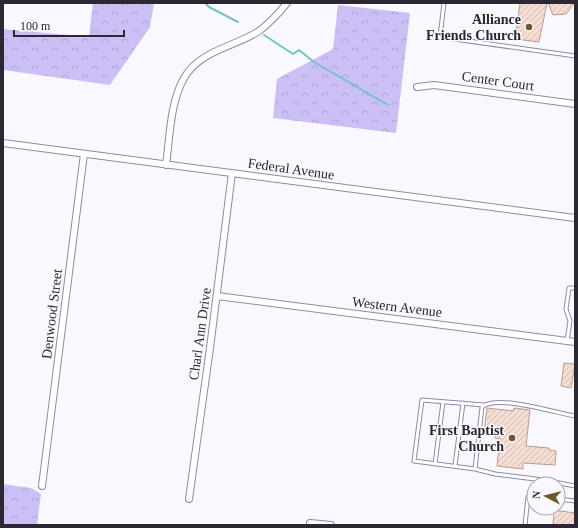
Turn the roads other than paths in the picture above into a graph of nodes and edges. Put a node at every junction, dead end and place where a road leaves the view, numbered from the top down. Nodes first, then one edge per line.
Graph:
1 (287, 3) edge
2 (444, 3) edge
3 (575, 56) edge
4 (417, 87) dead end
5 (575, 104) edge
6 (3, 143) edge
7 (84, 154) junction
8 (166, 165) junction
9 (232, 173) junction
10 (575, 218) edge
11 (575, 288) edge
12 (217, 296) junction
13 (567, 341) junction
14 (575, 342) edge
15 (444, 402) junction
16 (463, 403) junction
17 (483, 406) junction
18 (575, 416) edge
19 (435, 464) junction
20 (455, 466) junction
21 (475, 469) junction
22 (42, 486) dead end
23 (575, 486) edge
24 (189, 499) dead end
25 (310, 523) dead end
26 (331, 525) edge

1 - 8 street
2 - 3 lane
4 - 5 street, Center Court
6 - 7 street, Federal Avenue
7 - 8 street, Federal Avenue
7 - 22 street, Denwood Street
8 - 9 street, Federal Avenue
9 - 10 street, Federal Avenue
9 - 12 street, Charl Ann Drive
11 - 13 lane
12 - 13 street, Western Avenue
12 - 24 street, Charl Ann Drive
13 - 14 street, Western Avenue
15 - 16 lane
15 - 19 lane
15 - 19 lane
16 - 17 lane
16 - 20 lane
17 - 18 lane
17 - 21 lane
19 - 20 lane
20 - 21 lane
21 - 23 lane
25 - 26 street

